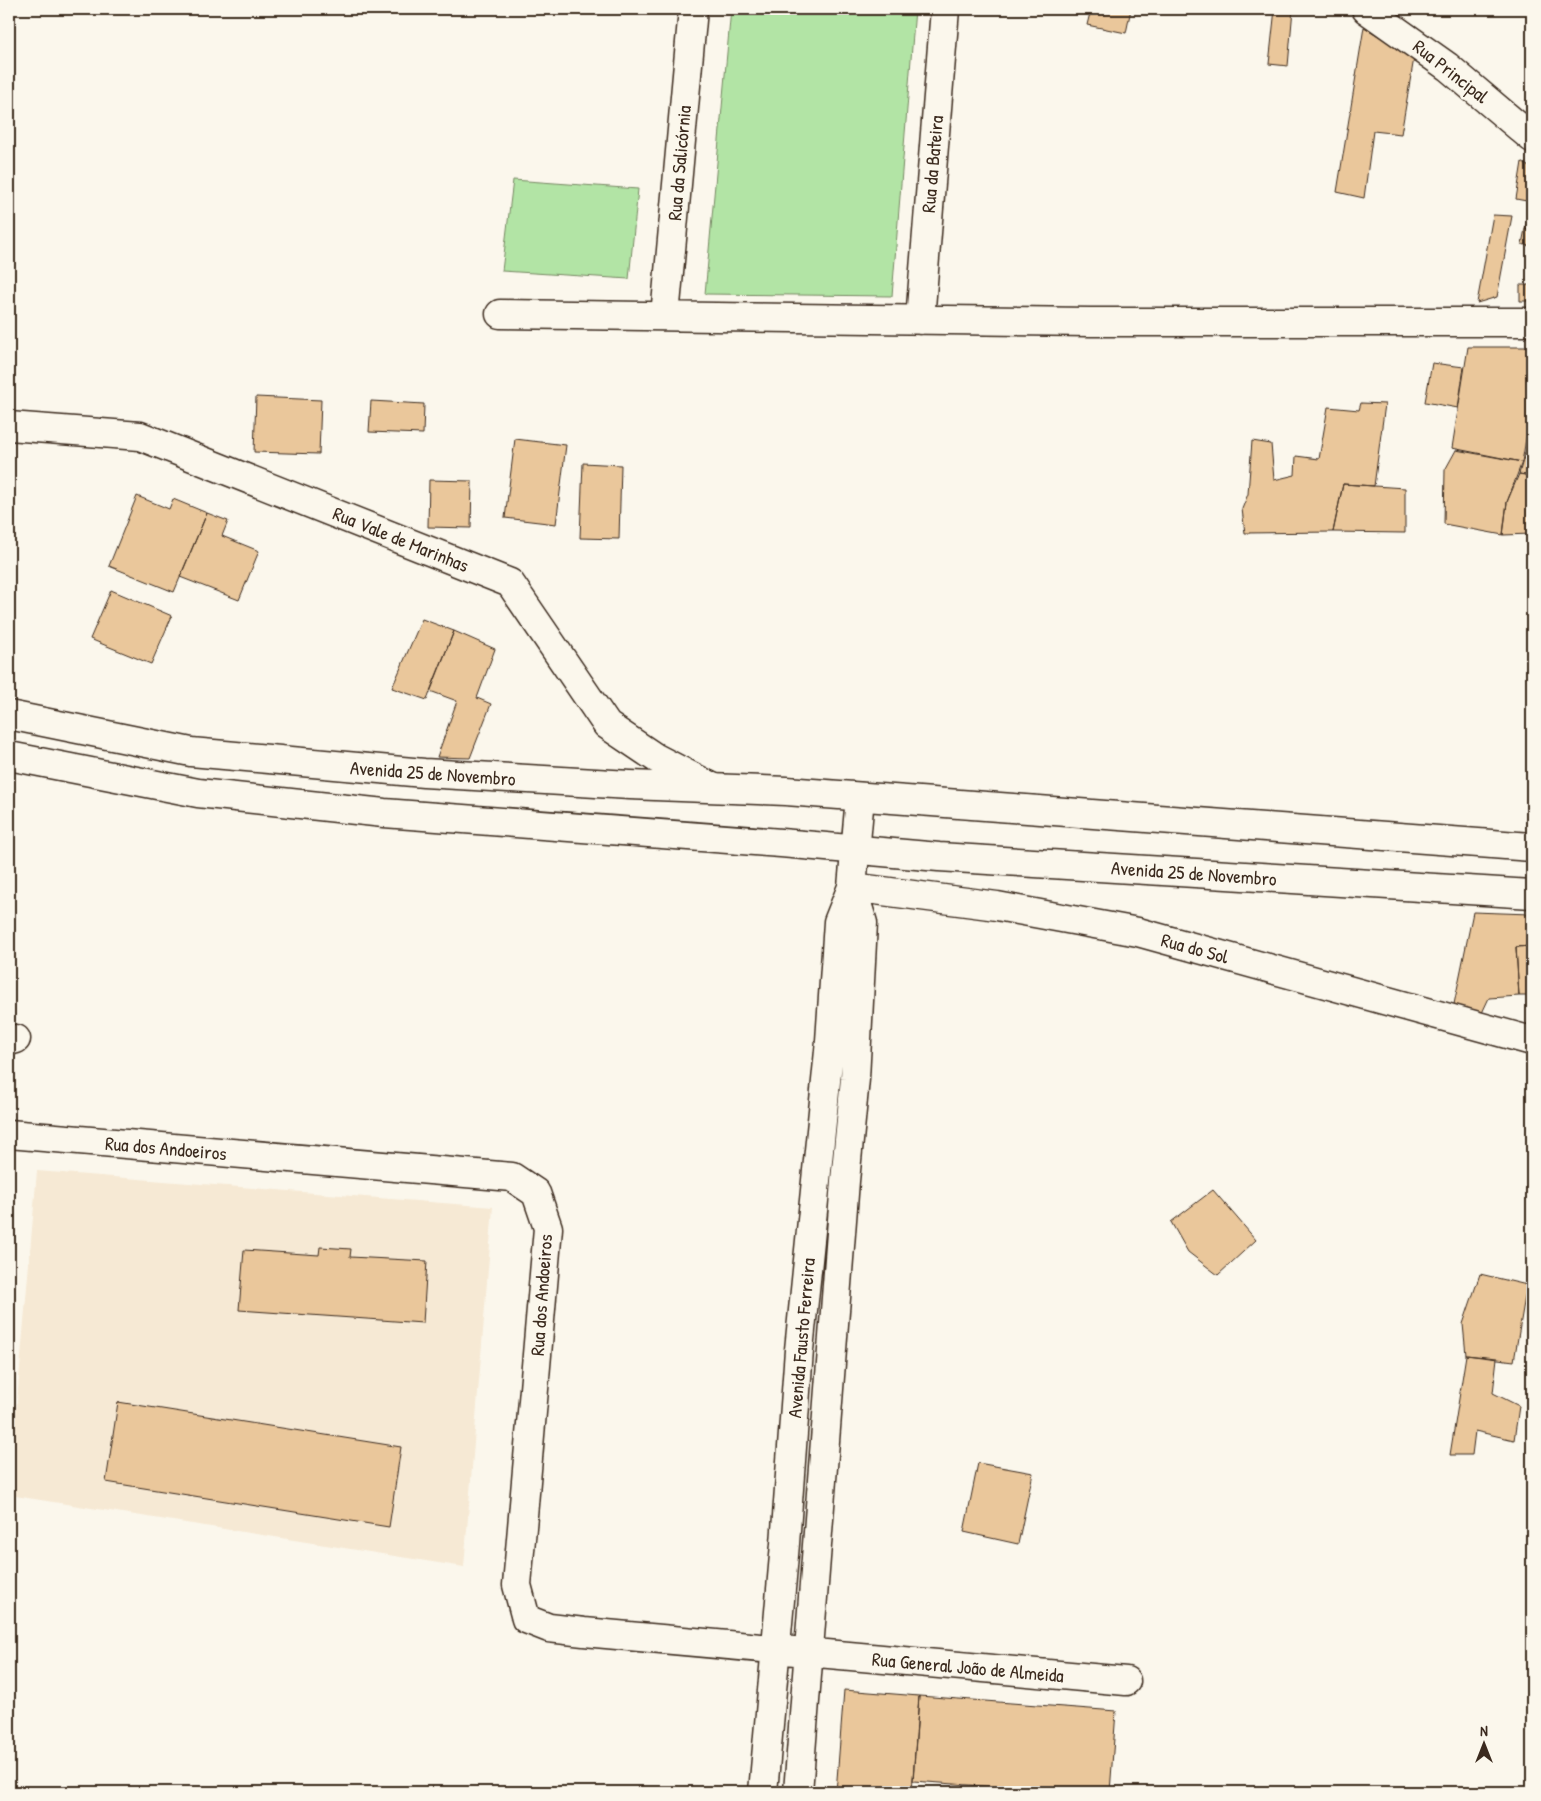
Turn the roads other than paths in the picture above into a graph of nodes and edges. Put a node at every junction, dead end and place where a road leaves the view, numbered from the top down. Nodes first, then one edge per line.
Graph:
1 (693, 9) edge
2 (945, 9) edge
3 (1366, 9) edge
4 (1532, 138) edge
5 (500, 314) dead end
6 (665, 316) junction
7 (920, 320) junction
8 (1532, 322) edge
9 (9, 426) edge
10 (9, 715) edge
11 (9, 756) edge
12 (712, 787) junction
13 (860, 796) junction
14 (1532, 847) edge
15 (856, 849) junction
16 (852, 887) junction
17 (1532, 894) edge
18 (1532, 1041) edge
19 (9, 1134) edge
20 (775, 1649) junction
21 (810, 1653) junction
22 (1126, 1681) dead end
23 (763, 1792) edge
24 (798, 1792) edge

1 - 6 street, Rua da Salicórnia
2 - 7 street, Rua da Bateira
3 - 4 street, Rua Principal
5 - 6 street
6 - 7 street
7 - 8 street
9 - 12 street, Rua Vale de Marinhas
10 - 12 street, Avenida 25 de Novembro
11 - 15 street, Avenida 25 de Novembro
12 - 13 street, Avenida 25 de Novembro
13 - 14 street, Avenida 25 de Novembro
13 - 15 street
15 - 16 street, Avenida Fausto Ferreira
15 - 17 street, Avenida 25 de Novembro
16 - 18 street, Rua do Sol
16 - 20 street, Avenida Fausto Ferreira
16 - 21 street, Avenida Fausto Ferreira
19 - 20 street, Rua dos Andoeiros
20 - 21 street, Rua General João de Almeida
20 - 23 street, Avenida Fausto Ferreira
21 - 22 street, Rua General João de Almeida
21 - 24 street, Avenida Fausto Ferreira

